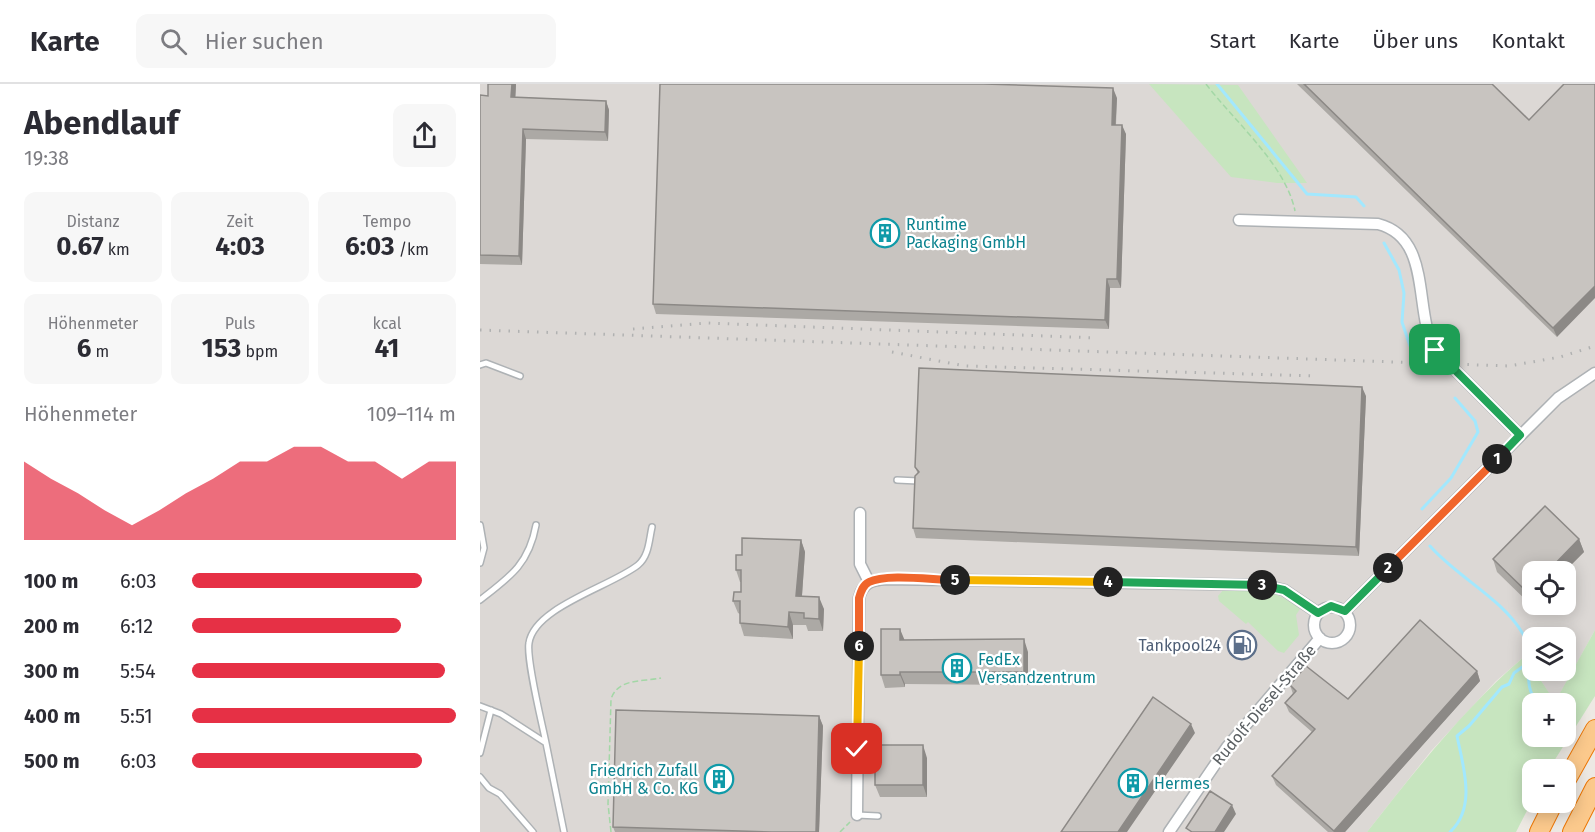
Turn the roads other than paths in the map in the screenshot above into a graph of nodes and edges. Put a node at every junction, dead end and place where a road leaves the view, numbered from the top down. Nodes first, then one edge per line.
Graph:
1 (1239, 219) dead end
2 (480, 365) edge
3 (1595, 373) edge
4 (520, 376) dead end
5 (1520, 435) junction
6 (897, 480) dead end
7 (918, 481) edge
8 (860, 513) dead end
9 (480, 525) edge
10 (536, 525) dead end
11 (651, 527) dead end
12 (480, 563) edge
13 (869, 582) junction
14 (480, 600) edge
15 (1345, 611) junction
16 (1318, 613) junction
17 (1320, 638) junction
18 (480, 706) edge
19 (491, 710) junction
20 (1595, 729) edge
21 (546, 743) junction
22 (480, 753) edge
23 (1576, 763) edge
24 (480, 777) edge
25 (1595, 787) edge
26 (1548, 813) edge
27 (857, 815) joint
28 (878, 816) dead end
29 (533, 832) edge
30 (564, 832) edge
31 (1169, 832) edge
32 (1539, 832) edge
33 (1572, 832) edge

1 - 5 street
2 - 4 lane
3 - 5 street
5 - 15 street
6 - 7 lane
8 - 13 street
9 - 12 lane
10 - 14 lane
11 - 21 lane
13 - 16 street
13 - 27 street
15 - 16 street
15 - 17 street, Rudolf-Diesel-Straße
16 - 17 street, Rudolf-Diesel-Straße
17 - 31 street, Rudolf-Diesel-Straße
18 - 19 lane
19 - 21 lane
19 - 22 lane
20 - 23 highway
21 - 30 lane
24 - 29 lane
25 - 33 highway
26 - 32 highway
27 - 28 lane

